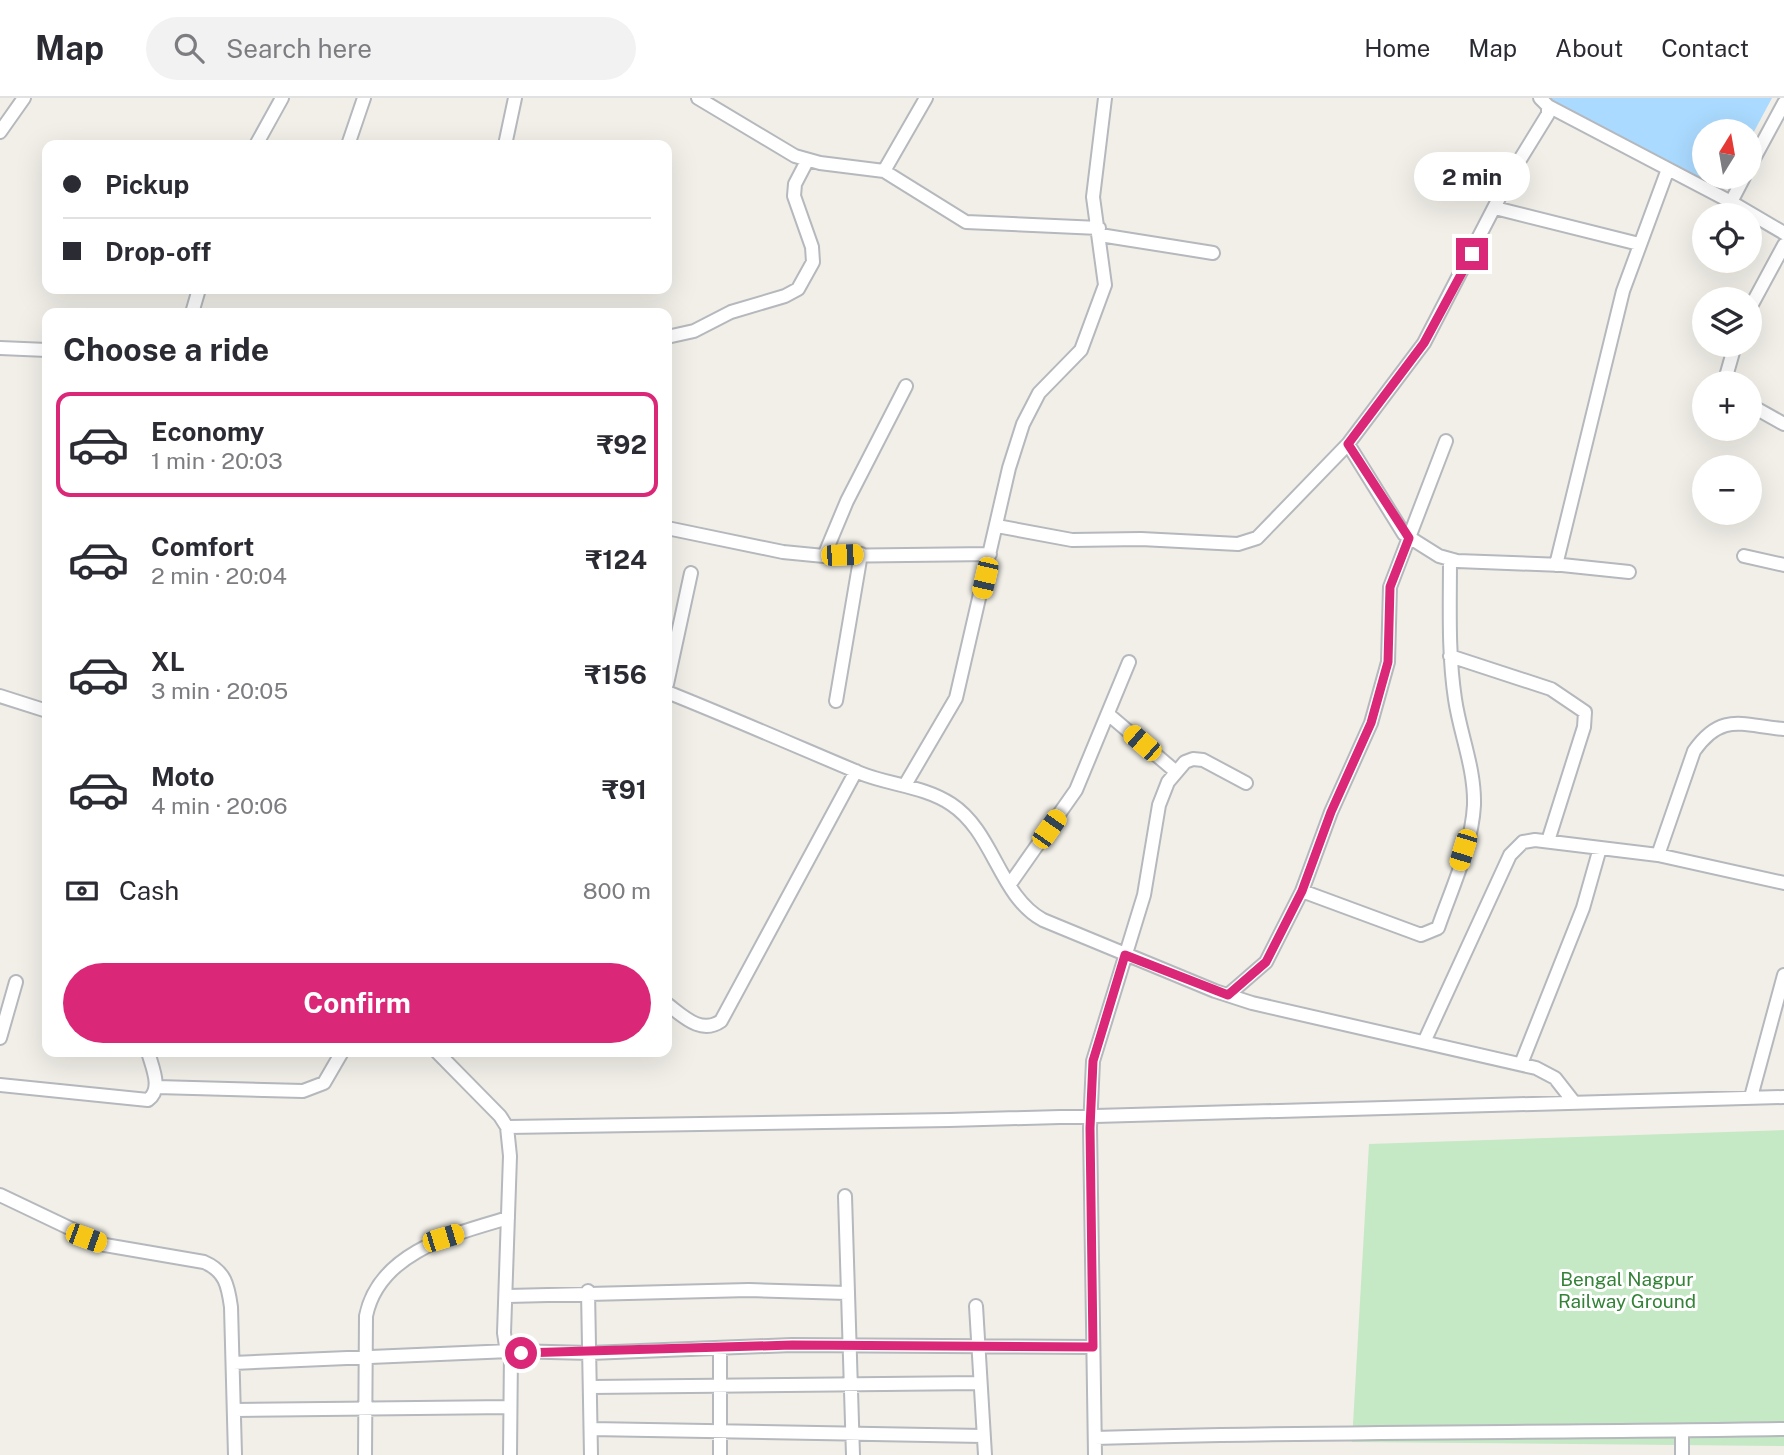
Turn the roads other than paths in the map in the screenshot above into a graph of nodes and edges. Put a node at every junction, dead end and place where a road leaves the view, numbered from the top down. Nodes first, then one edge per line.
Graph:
1 (24, 98) edge
2 (282, 98) edge
3 (364, 98) edge
4 (515, 98) edge
5 (698, 98) edge
6 (926, 98) edge
7 (1105, 98) edge
8 (1544, 102) edge
9 (1784, 103) edge
10 (0, 132) edge
11 (259, 140) edge
12 (350, 140) edge
13 (506, 140) edge
14 (1762, 144) edge
15 (807, 161) junction
16 (1668, 169) junction
17 (884, 171) junction
18 (1738, 189) edge
19 (1731, 202) junction
20 (1495, 208) junction
21 (1099, 232) junction
22 (1784, 233) edge
23 (1639, 244) junction
24 (1784, 245) edge
25 (1213, 253) dead end
26 (1761, 287) edge
27 (672, 336) edge
28 (0, 348) edge
29 (42, 350) edge
30 (906, 387) dead end
31 (1762, 412) edge
32 (1784, 424) edge
33 (1446, 440) dead end
34 (1348, 444) junction
35 (997, 526) junction
36 (672, 529) edge
37 (1409, 538) junction
38 (861, 554) junction
39 (990, 554) junction
40 (824, 555) junction
41 (1744, 556) dead end
42 (1450, 559) junction
43 (1556, 565) junction
44 (1784, 565) edge
45 (1629, 572) dead end
46 (691, 573) dead end
47 (1450, 656) junction
48 (672, 661) edge
49 (1129, 663) dead end
50 (672, 694) edge
51 (0, 696) edge
52 (836, 701) dead end
53 (42, 709) edge
54 (1108, 714) junction
55 (1784, 729) edge
56 (856, 771) junction
57 (1175, 771) junction
58 (1246, 783) dead end
59 (905, 785) junction
60 (1548, 841) junction
61 (1600, 848) junction
62 (1658, 855) junction
63 (1784, 883) edge
64 (1010, 884) junction
65 (1302, 891) junction
66 (1125, 955) junction
67 (1784, 975) edge
68 (16, 982) dead end
69 (1228, 995) junction
70 (672, 1007) edge
71 (0, 1038) edge
72 (1425, 1040) junction
73 (149, 1057) edge
74 (339, 1057) edge
75 (442, 1057) edge
76 (1521, 1064) junction
77 (0, 1085) edge
78 (157, 1087) junction
79 (1751, 1097) junction
80 (1784, 1097) edge
81 (1573, 1101) junction
82 (1091, 1116) junction
83 (507, 1127) junction
84 (0, 1195) edge
85 (845, 1196) dead end
86 (508, 1218) junction
87 (588, 1291) junction
88 (847, 1293) junction
89 (506, 1296) junction
90 (976, 1306) dead end
91 (849, 1345) junction
92 (977, 1346) junction
93 (1093, 1347) junction
94 (720, 1348) junction
95 (511, 1351) junction
96 (590, 1353) junction
97 (366, 1359) junction
98 (233, 1363) junction
99 (979, 1383) junction
100 (590, 1387) junction
101 (851, 1387) junction
102 (720, 1388) junction
103 (510, 1407) junction
104 (365, 1408) junction
105 (234, 1410) junction
106 (591, 1429) junction
107 (1784, 1429) edge
108 (720, 1430) junction
109 (1682, 1431) junction
110 (852, 1436) junction
111 (983, 1436) junction
112 (1095, 1438) junction
113 (235, 1455) edge
114 (365, 1455) edge
115 (510, 1455) edge
116 (591, 1455) edge
117 (720, 1455) edge
118 (853, 1455) edge
119 (985, 1455) edge
120 (1096, 1455) edge
121 (1682, 1455) edge

1 - 10 street
2 - 11 street
3 - 12 street
4 - 13 street
5 - 15 street
6 - 17 street
7 - 21 street
8 - 16 street
8 - 20 street
9 - 14 street
15 - 17 street
15 - 27 street
16 - 19 street
16 - 23 street
17 - 21 street
18 - 19 street
19 - 22 street
20 - 23 street
20 - 34 street
21 - 25 street
21 - 35 street
23 - 43 street
24 - 26 street
28 - 29 street
30 - 40 street
31 - 32 street
33 - 37 street
34 - 35 street
34 - 37 street
35 - 39 street
36 - 40 street
37 - 42 street
37 - 65 street
38 - 39 street
38 - 40 street
38 - 52 street
39 - 59 street
41 - 44 street
42 - 43 street
42 - 47 street
43 - 45 street
46 - 48 street
47 - 60 street
47 - 65 street
49 - 54 street
50 - 56 street
51 - 53 street
54 - 57 street
54 - 64 street
55 - 62 street
56 - 59 street
56 - 70 street
57 - 58 street
57 - 66 street
59 - 64 street
60 - 61 street
60 - 72 street
61 - 62 street
61 - 76 street
62 - 63 street
64 - 66 street
65 - 69 street
66 - 69 street
66 - 82 street
67 - 79 street
68 - 71 street
69 - 72 street
72 - 76 street
73 - 78 street
74 - 78 street
75 - 83 street
76 - 81 street
77 - 78 street
79 - 80 street
79 - 81 street
81 - 82 street
82 - 83 street
82 - 93 street
83 - 86 street
84 - 98 street
85 - 88 street
86 - 89 street
86 - 97 street
87 - 88 street
87 - 89 street
87 - 96 street
88 - 91 street
89 - 95 street
90 - 92 street
91 - 92 street
91 - 94 street
91 - 101 street
92 - 93 street
92 - 99 street
93 - 112 street
94 - 96 street
94 - 102 street
95 - 96 street
95 - 97 street
95 - 103 street
96 - 100 street
97 - 98 street
97 - 104 street
98 - 105 street
99 - 101 street
99 - 111 street
100 - 102 street
100 - 106 street
101 - 102 street
101 - 110 street
102 - 108 street
103 - 104 street
103 - 115 street
104 - 105 street
104 - 114 street
105 - 113 street
106 - 108 street
106 - 116 street
107 - 109 street
108 - 110 street
108 - 117 street
109 - 112 street
109 - 121 street
110 - 111 street
110 - 118 street
111 - 119 street
112 - 120 street

